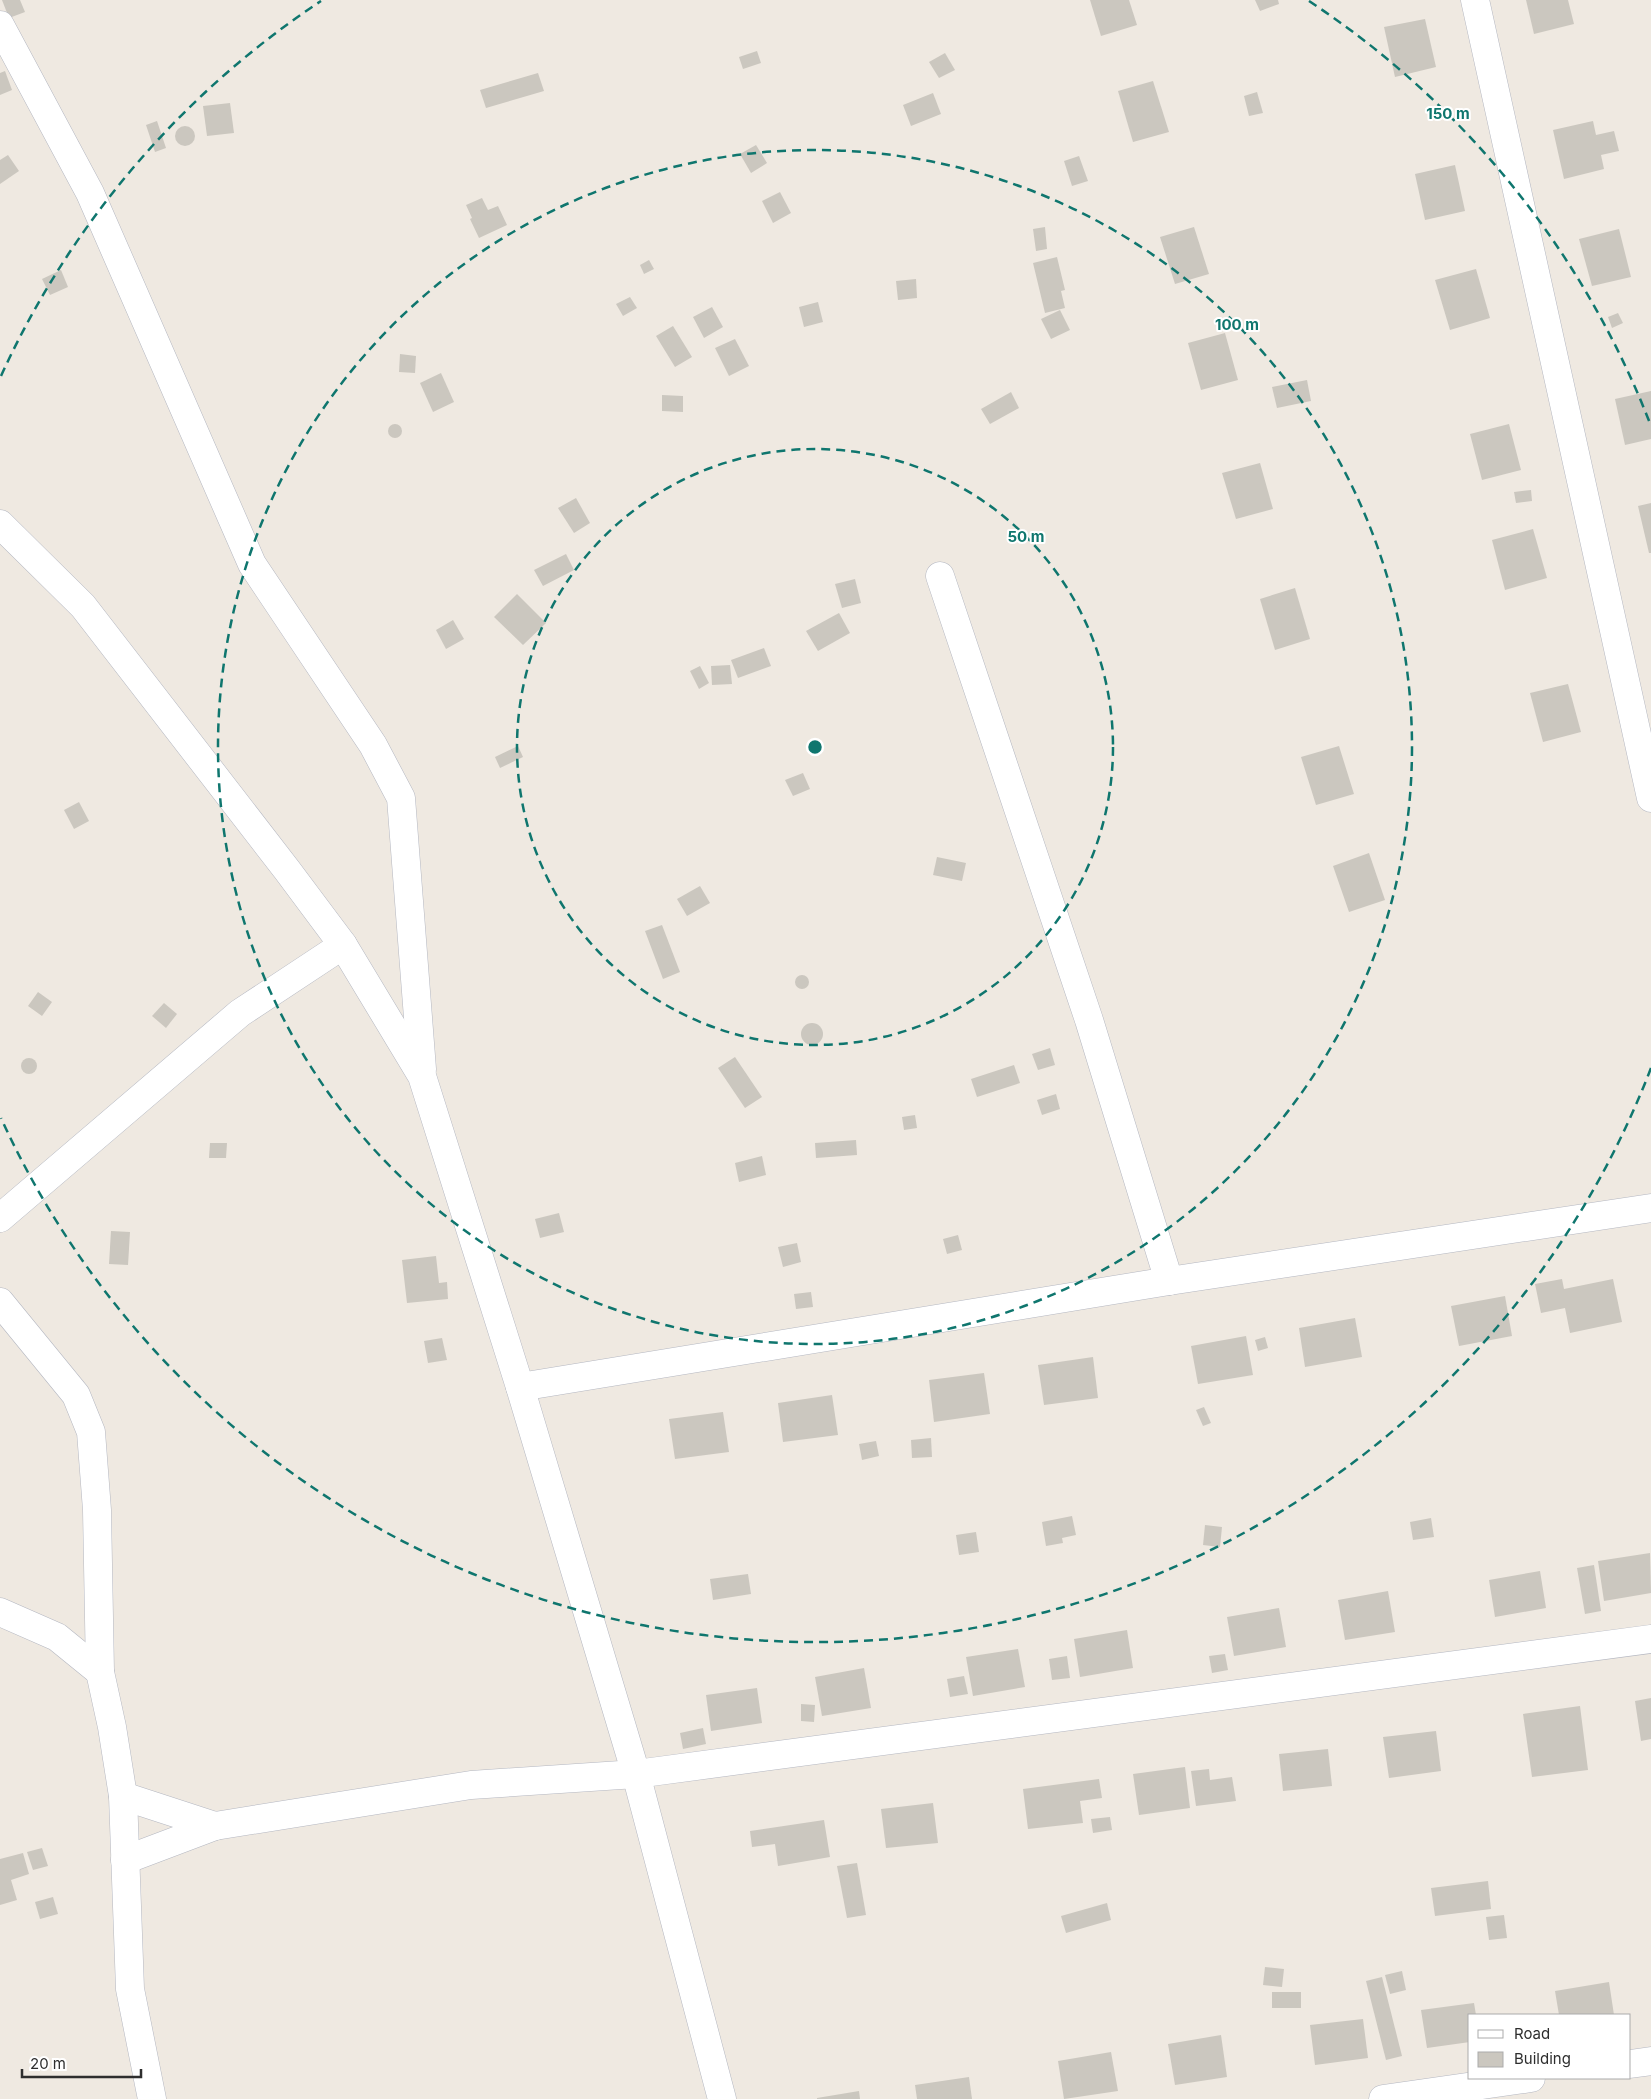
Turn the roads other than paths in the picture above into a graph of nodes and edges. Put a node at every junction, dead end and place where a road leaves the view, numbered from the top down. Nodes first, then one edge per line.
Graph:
1 (1475, 0) edge
2 (0, 25) edge
3 (0, 524) edge
4 (940, 576) dead end
5 (1651, 798) edge
6 (343, 945) junction
7 (422, 1076) junction
8 (1651, 1208) edge
9 (0, 1218) edge
10 (1169, 1281) junction
11 (0, 1302) edge
12 (520, 1387) junction
13 (0, 1612) edge
14 (1651, 1639) edge
15 (100, 1672) junction
16 (636, 1774) junction
17 (123, 1796) junction
18 (215, 1826) junction
19 (125, 1860) junction
20 (1651, 2061) edge
21 (1631, 2064) edge
22 (1524, 2079) edge
23 (152, 2099) edge
24 (722, 2099) edge
25 (1383, 2099) edge

1 - 5 lane
2 - 7 lane
3 - 6 lane
4 - 10 lane
6 - 7 lane
6 - 9 lane
7 - 12 lane
8 - 10 lane
10 - 12 lane
11 - 15 lane
12 - 16 lane
13 - 15 lane
14 - 16 lane
15 - 17 lane
16 - 18 lane
16 - 24 lane
17 - 18 lane
17 - 19 lane
18 - 19 lane
19 - 23 lane
20 - 21 lane
22 - 25 lane

